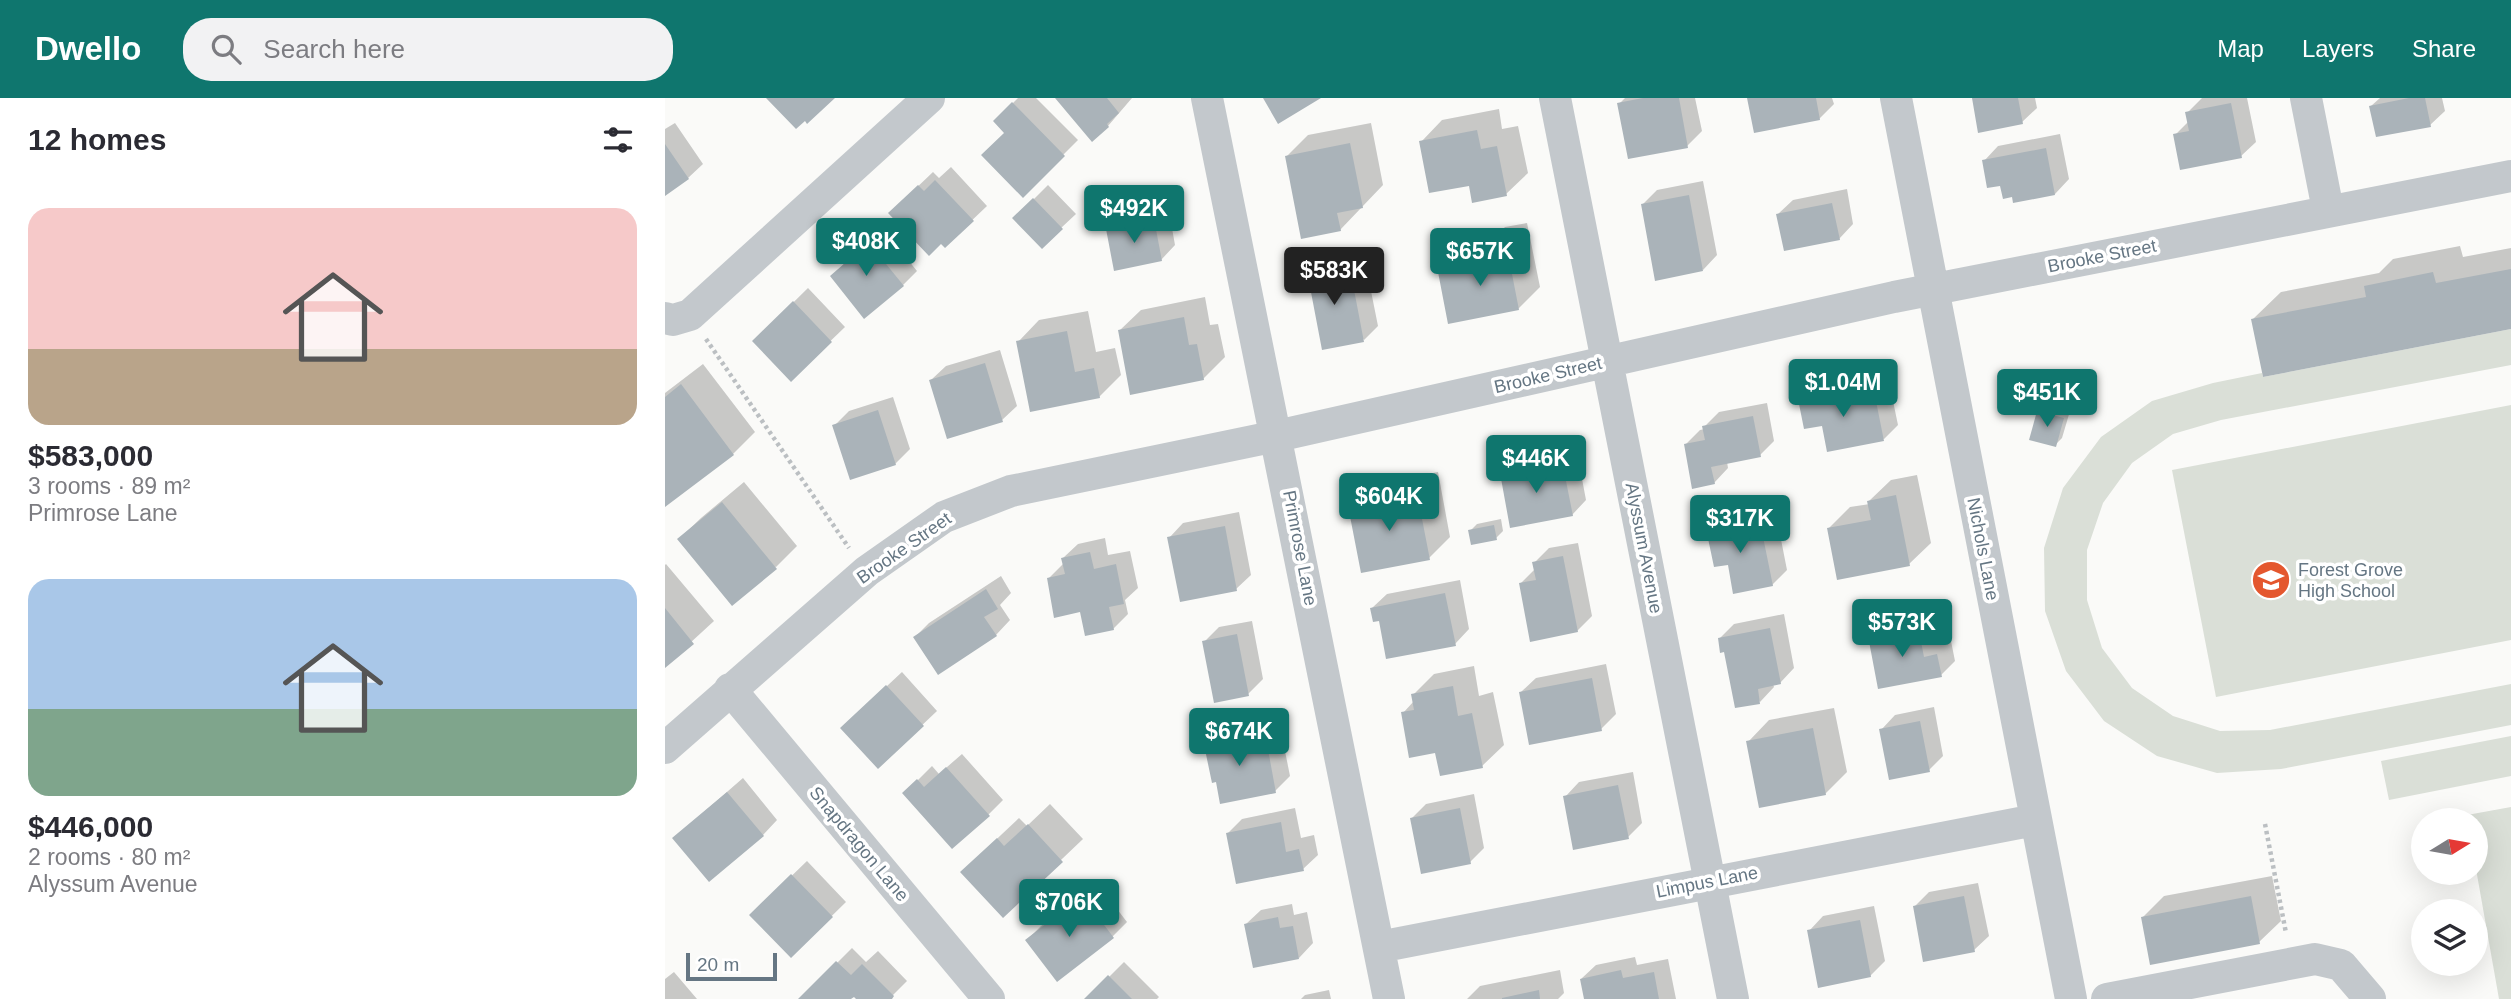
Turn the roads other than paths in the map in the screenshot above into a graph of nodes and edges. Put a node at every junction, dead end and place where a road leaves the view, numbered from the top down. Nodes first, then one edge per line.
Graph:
1 (929, 98) edge
2 (1207, 98) edge
3 (1555, 98) edge
4 (1896, 98) edge
5 (2306, 98) edge
6 (2511, 176) edge
7 (2328, 210) junction
8 (1933, 289) junction
9 (676, 318) edge
10 (1607, 362) junction
11 (1277, 436) junction
12 (730, 689) junction
13 (665, 748) edge
14 (2035, 820) junction
15 (1711, 881) junction
16 (1379, 947) junction
17 (989, 999) edge
18 (1389, 999) edge
19 (1733, 999) edge
20 (2071, 999) edge
21 (2107, 999) edge
22 (2370, 999) edge

1 - 9 street
2 - 11 street, Primrose Lane
3 - 10 street, Alyssum Avenue
4 - 8 street, Nichols Lane
5 - 7 street
6 - 7 street, Brooke Street
7 - 8 street, Brooke Street
8 - 10 street, Brooke Street
8 - 14 street, Nichols Lane
10 - 11 street, Brooke Street
10 - 15 street, Alyssum Avenue
11 - 12 street, Brooke Street
11 - 16 street, Primrose Lane
12 - 13 street, Brooke Street
12 - 17 street, Snapdragon Lane
14 - 15 street, Limpus Lane
14 - 20 street, Nichols Lane
15 - 16 street, Limpus Lane
15 - 19 street, Alyssum Avenue
16 - 18 street, Primrose Lane
21 - 22 street

